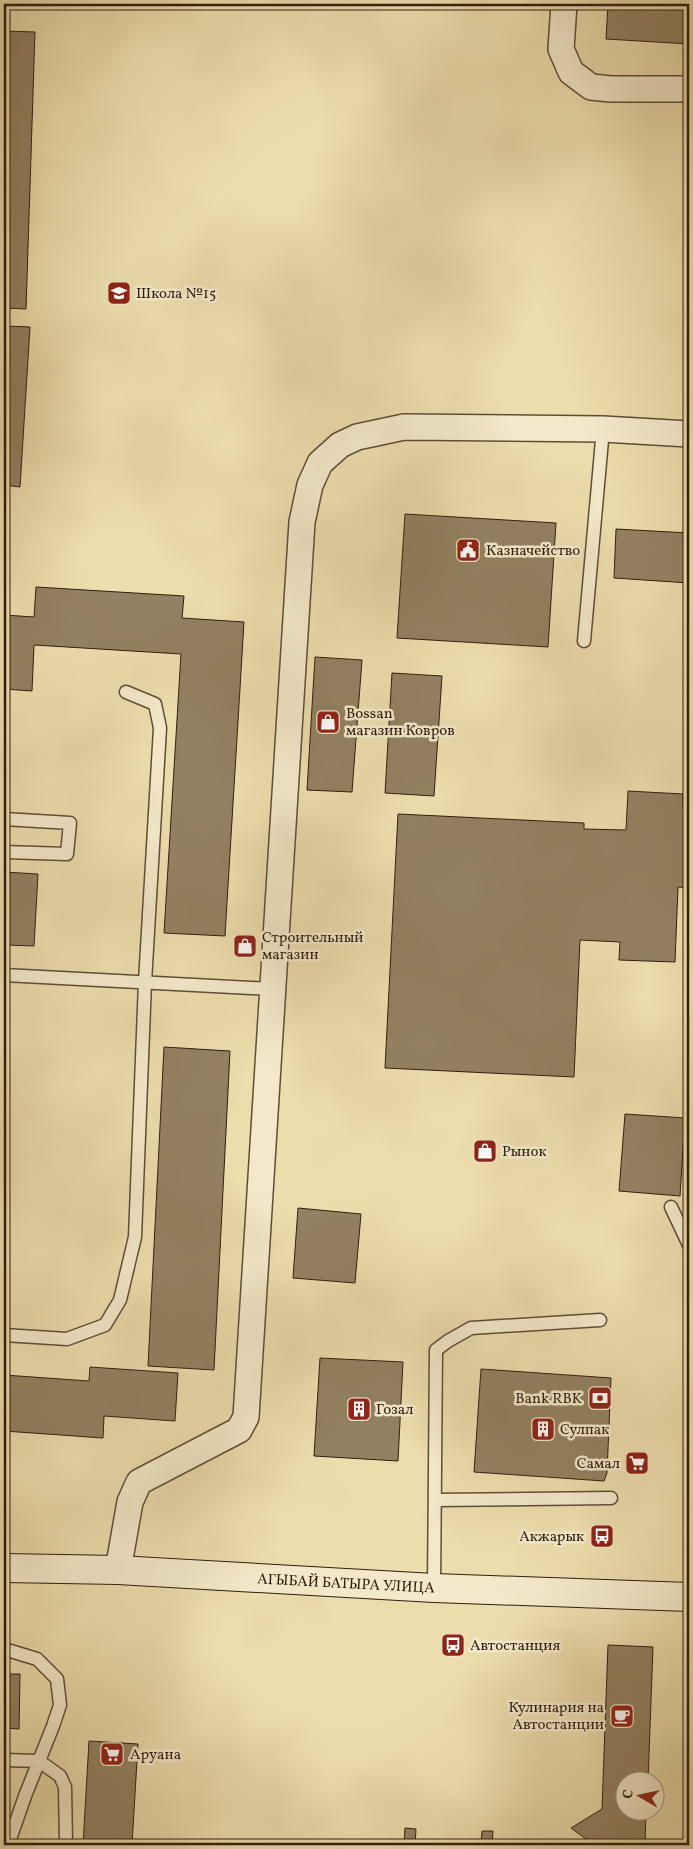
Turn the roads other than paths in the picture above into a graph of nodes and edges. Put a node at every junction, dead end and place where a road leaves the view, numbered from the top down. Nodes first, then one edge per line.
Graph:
1 (564, 4) edge
2 (689, 88) edge
3 (603, 430) junction
4 (689, 434) edge
5 (584, 641) dead end
6 (126, 692) dead end
7 (4, 820) edge
8 (4, 852) edge
9 (4, 975) edge
10 (145, 982) junction
11 (272, 989) junction
12 (671, 1207) dead end
13 (689, 1245) edge
14 (600, 1320) dead end
15 (4, 1334) edge
16 (611, 1498) dead end
17 (435, 1500) junction
18 (4, 1568) edge
19 (118, 1570) junction
20 (434, 1588) junction
21 (689, 1597) edge
22 (4, 1649) edge
23 (4, 1760) edge
24 (39, 1762) junction
25 (8, 1845) edge
26 (66, 1845) edge

1 - 2 street
3 - 4 street
3 - 5 lane
3 - 11 street
6 - 10 lane
7 - 8 lane
9 - 10 lane
10 - 11 lane
10 - 15 lane
11 - 19 street
12 - 13 lane
14 - 17 lane
16 - 17 lane
17 - 20 lane
18 - 19 main road, АГЫБАЙ БАТЫРА УЛИЦА
19 - 20 main road, АГЫБАЙ БАТЫРА УЛИЦА
20 - 21 main road, АГЫБАЙ БАТЫРА УЛИЦА
22 - 24 lane
23 - 24 lane
24 - 25 lane
24 - 26 lane

